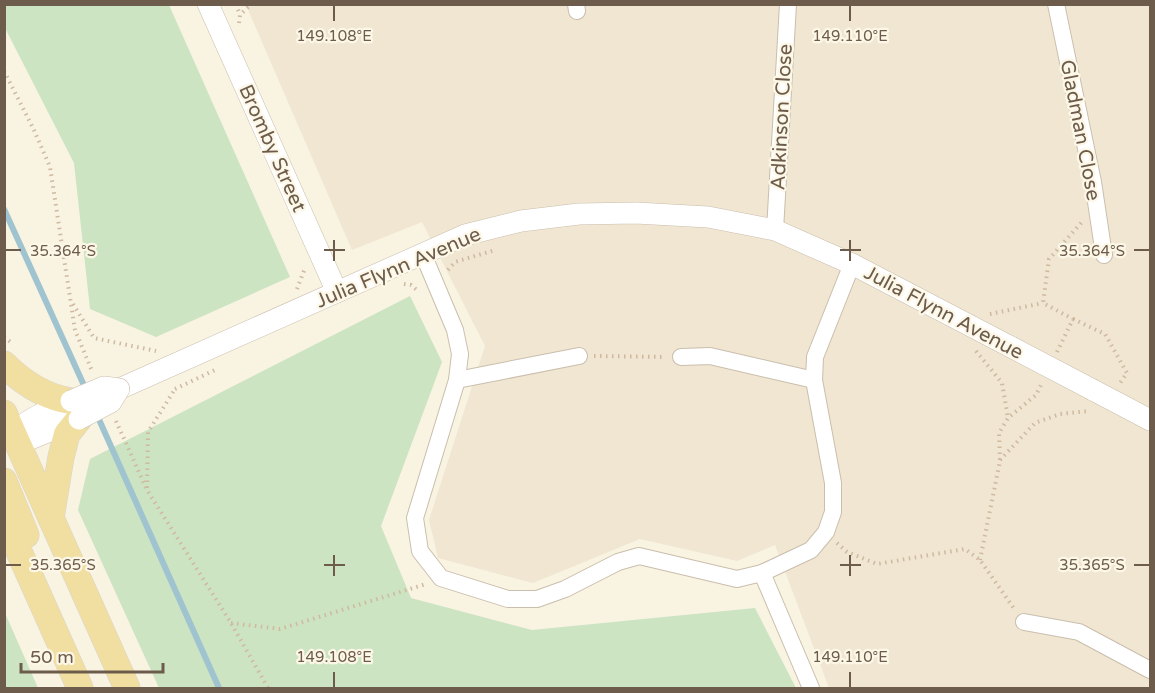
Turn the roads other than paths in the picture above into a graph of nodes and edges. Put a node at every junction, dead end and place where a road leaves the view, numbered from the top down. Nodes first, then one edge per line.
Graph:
1 (788, 4) edge
2 (1056, 4) edge
3 (211, 5) edge
4 (775, 231) junction
5 (423, 254) junction
6 (1104, 255) dead end
7 (852, 264) junction
8 (337, 292) junction
9 (579, 356) road end
10 (681, 357) road end
11 (4, 364) edge
12 (457, 380) junction
13 (814, 380) junction
14 (75, 410) junction
15 (1150, 420) edge
16 (9, 437) edge
17 (4, 481) edge
18 (4, 518) edge
19 (51, 518) junction
20 (762, 573) junction
21 (37, 591) junction
22 (1024, 622) road end
23 (1150, 670) edge
24 (81, 688) edge
25 (127, 688) edge
26 (810, 688) edge

1 - 4 street, Adkinson Close
2 - 6 street, Gladman Close
3 - 8 street, Bromby Street
4 - 5 street, Julia Flynn Avenue
4 - 7 street, Julia Flynn Avenue
5 - 8 street, Julia Flynn Avenue
5 - 12 street
7 - 13 street
7 - 15 street, Julia Flynn Avenue, bridge
8 - 14 street, Julia Flynn Avenue, bridge
9 - 12 street
10 - 13 street
11 - 14 main road
12 - 20 street
13 - 20 street
14 - 16 street, Julia Flynn Avenue
14 - 19 main road
16 - 19 main road
17 - 21 main road
18 - 21 main road
19 - 25 main road
20 - 26 street
21 - 24 main road
22 - 23 street

